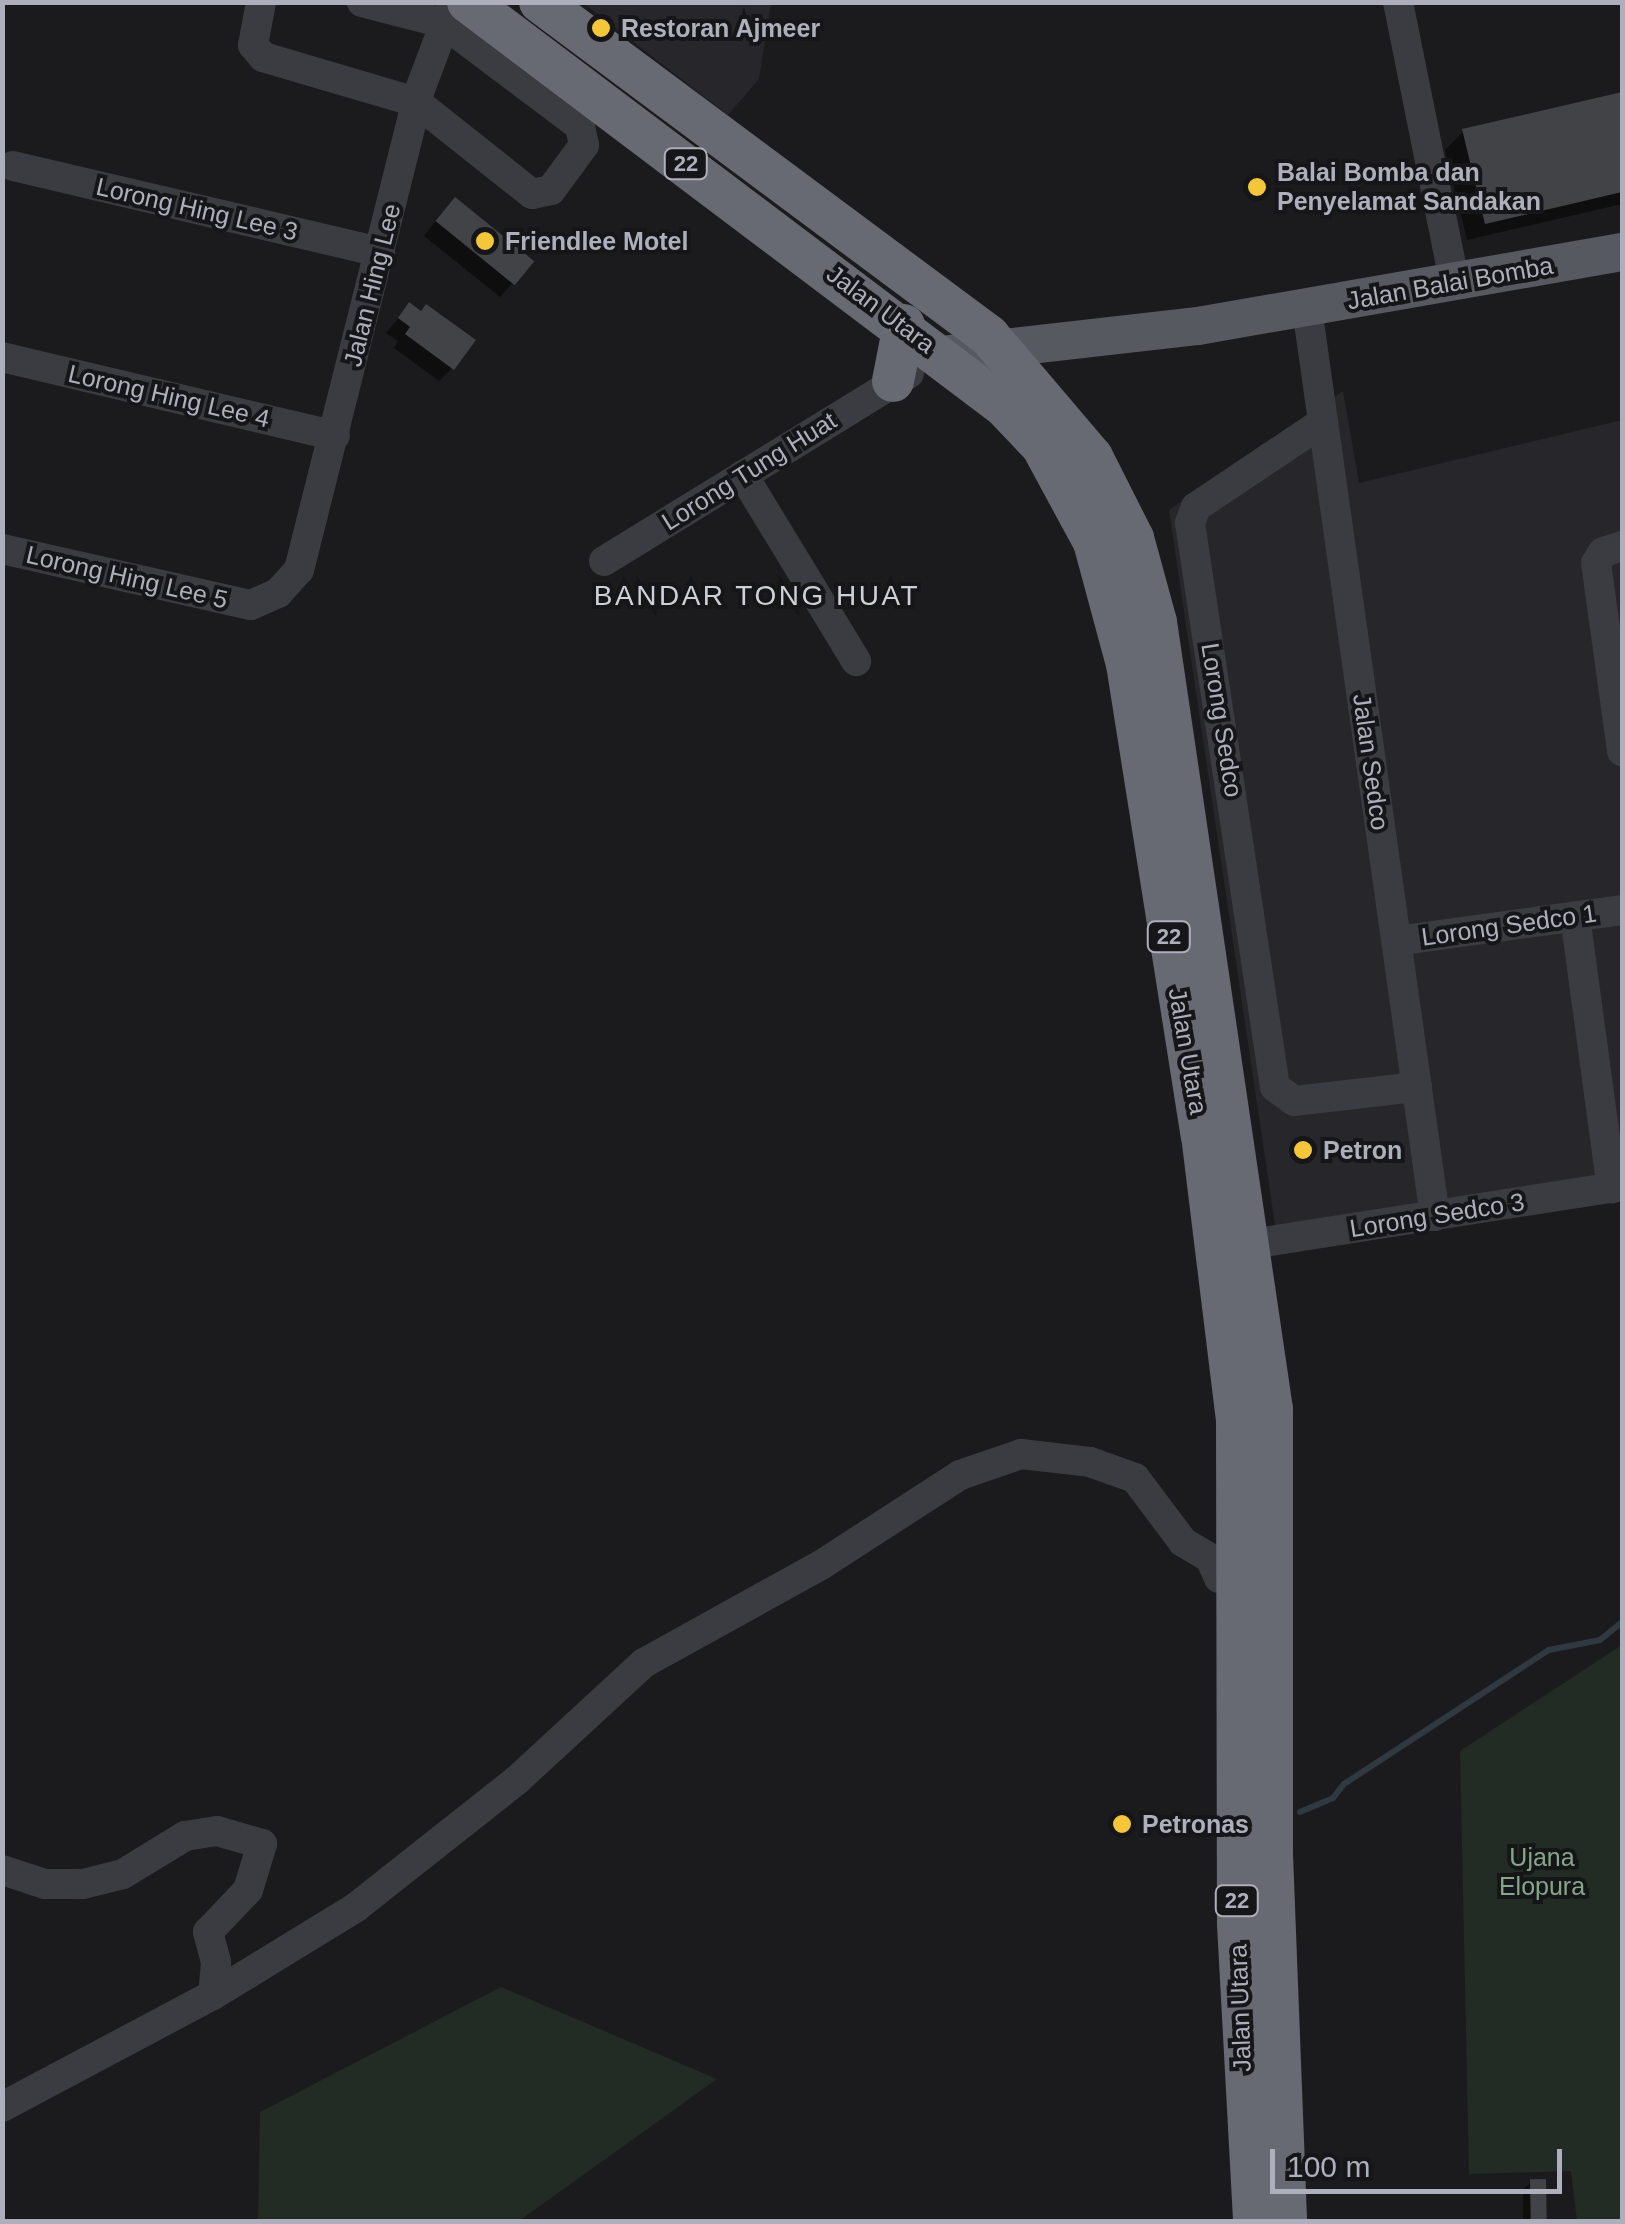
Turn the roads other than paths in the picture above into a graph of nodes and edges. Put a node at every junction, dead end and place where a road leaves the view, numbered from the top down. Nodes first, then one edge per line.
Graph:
1 (262, 2) edge
2 (362, 2) edge
3 (540, 2) edge
4 (1398, 2) edge
5 (455, 9) edge
6 (416, 102) junction
7 (13, 166) dead end
8 (380, 252) junction
9 (1622, 252) edge
10 (1456, 284) junction
11 (1293, 311) junction
12 (904, 325) junction
13 (1006, 342) junction
14 (942, 355) junction
15 (2, 357) edge
16 (894, 382) junction
17 (1323, 422) junction
18 (335, 436) junction
19 (743, 475) junction
20 (1622, 546) edge
21 (2, 549) edge
22 (604, 561) dead end
23 (299, 570) joint
24 (856, 661) dead end
25 (1622, 751) edge
26 (1622, 910) edge
27 (1575, 916) junction
28 (1396, 941) junction
29 (1417, 1087) junction
30 (1617, 1187) edge
31 (1435, 1216) junction
32 (1232, 1240) junction
33 (1262, 1326) junction
34 (1230, 1579) junction
35 (1272, 1854) junction
36 (2, 1870) edge
37 (213, 1996) junction
38 (2, 2107) edge
39 (1245, 2119) junction
40 (1274, 2212) edge

1 - 6 street
2 - 5 street
3 - 13 highway, Jalan Utara / 22
4 - 10 street
5 - 6 street, Jalan Hing Lee
5 - 6 street
5 - 12 highway, Jalan Utara / 22
6 - 8 street, Jalan Hing Lee
7 - 8 street, Lorong Hing Lee 3
8 - 18 street, Jalan Hing Lee
9 - 10 main road, Jalan Balai Bomba
10 - 11 main road, Jalan Balai Bomba
11 - 13 main road, Jalan Balai Bomba
11 - 17 street, Jalan Sedco
12 - 14 highway, Jalan Utara / 22
12 - 16 highway
13 - 14 main road, Jalan Balai Bomba
13 - 32 highway, Jalan Utara / 22
14 - 16 street, Lorong Tung Huat
14 - 32 highway, Jalan Utara / 22
15 - 18 street, Lorong Hing Lee 4
16 - 19 street, Lorong Tung Huat
17 - 28 street, Jalan Sedco
17 - 29 street, Lorong Sedco
18 - 23 street, Jalan Hing Lee
19 - 22 street, Lorong Tung Huat
19 - 24 street
20 - 25 street
21 - 23 street, Lorong Hing Lee 5
26 - 27 street, Lorong Sedco 1
27 - 28 street, Lorong Sedco 1
27 - 30 street
28 - 29 street, Jalan Sedco
29 - 31 street, Jalan Sedco
30 - 31 street, Lorong Sedco 3
31 - 32 street, Lorong Sedco 3
32 - 33 highway, Jalan Utara / 22
32 - 34 highway, Jalan Utara / 22
33 - 34 highway
33 - 35 highway, Jalan Utara / 22
34 - 37 street
34 - 39 highway, Jalan Utara / 22
35 - 39 highway
35 - 40 highway
36 - 37 street
37 - 38 street
39 - 40 highway, Jalan Utara / 22

